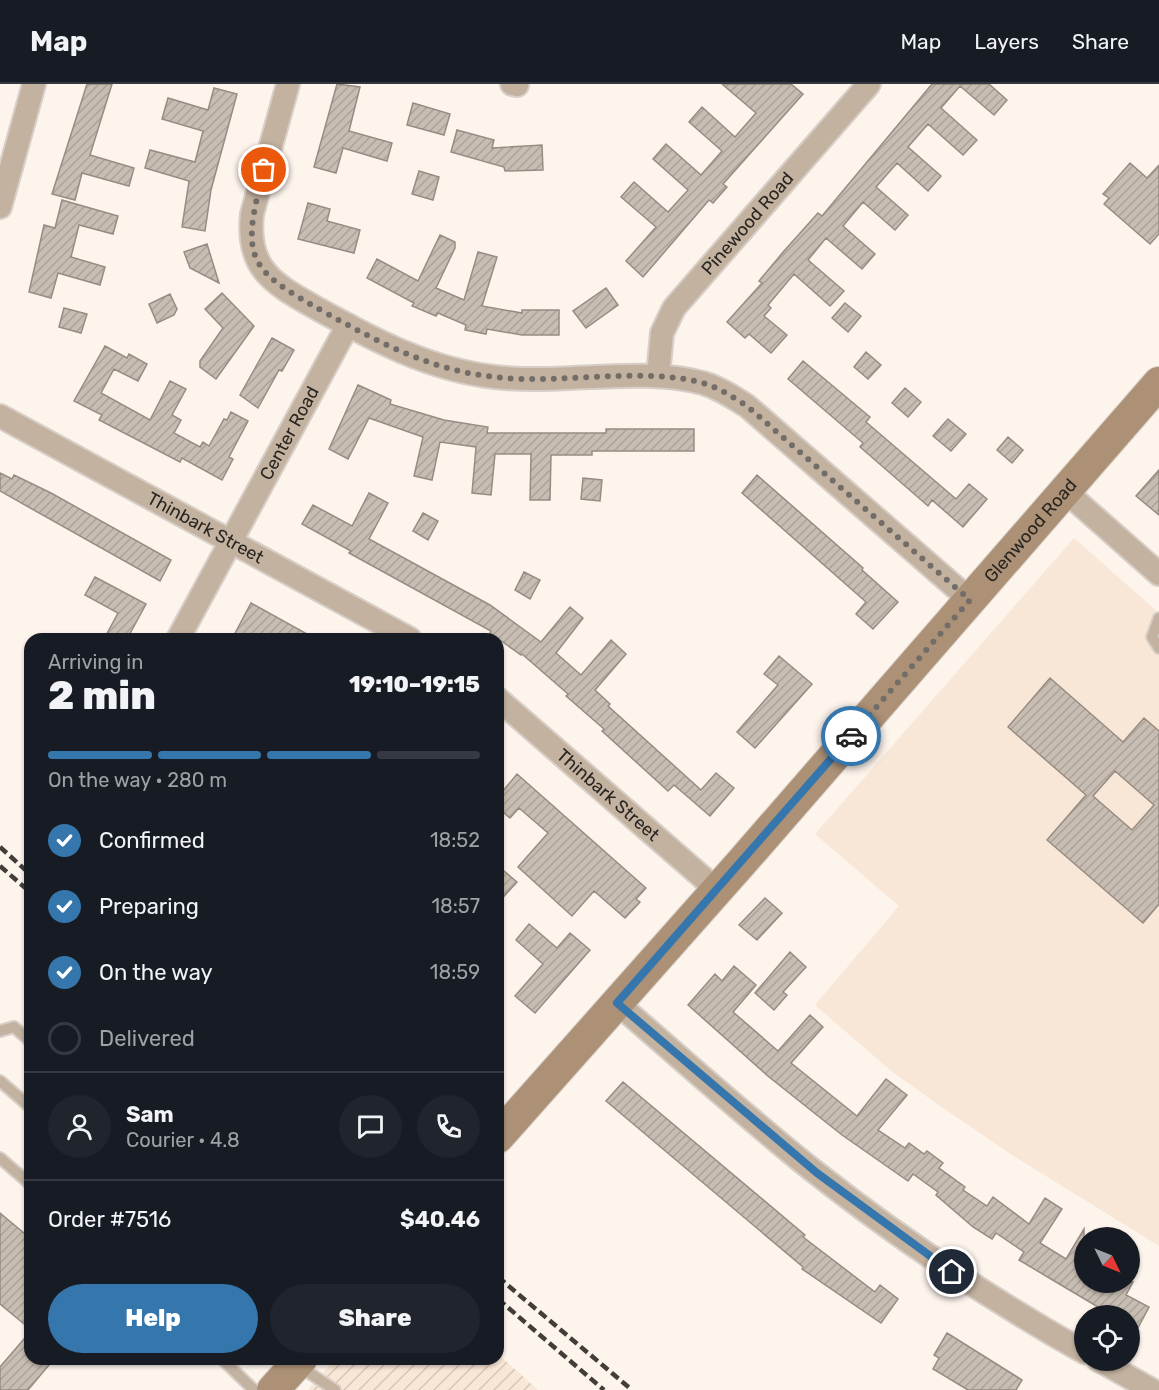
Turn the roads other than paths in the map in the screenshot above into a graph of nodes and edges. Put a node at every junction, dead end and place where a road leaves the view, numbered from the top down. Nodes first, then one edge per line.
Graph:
1 (34, 84) edge
2 (288, 84) edge
3 (869, 84) edge
4 (0, 207) edge
5 (348, 325) junction
6 (658, 376) junction
7 (1159, 382) edge
8 (0, 416) edge
9 (1065, 491) junction
10 (230, 542) junction
11 (1159, 574) edge
12 (970, 600) junction
13 (1159, 618) edge
14 (181, 633) edge
15 (399, 633) edge
16 (1159, 648) edge
17 (504, 713) edge
18 (717, 890) junction
19 (617, 1003) junction
20 (0, 1031) edge
21 (24, 1036) edge
22 (0, 1081) edge
23 (24, 1102) edge
24 (504, 1130) edge
25 (0, 1158) edge
26 (24, 1179) edge
27 (1074, 1346) edge
28 (228, 1365) edge
29 (295, 1365) edge
30 (302, 1365) edge
31 (1118, 1371) edge
32 (254, 1390) edge
33 (273, 1390) edge
34 (335, 1390) edge
35 (1152, 1390) edge

1 - 4 street
2 - 5 street
3 - 6 street, Pinewood Road
5 - 6 street
5 - 10 street, Center Road
6 - 12 street
7 - 9 street, Glenwood Road
8 - 10 street, Thinbark Street
9 - 11 street
9 - 12 street, Glenwood Road
10 - 14 street, Center Road
10 - 15 street, Thinbark Street
12 - 18 street, Glenwood Road
13 - 16 lane
17 - 18 street, Thinbark Street
18 - 19 street, Glenwood Road
19 - 24 street, Glenwood Road
19 - 27 street
20 - 21 lane
22 - 23 lane
25 - 26 lane
28 - 32 lane
29 - 33 street
30 - 34 lane
31 - 35 street

